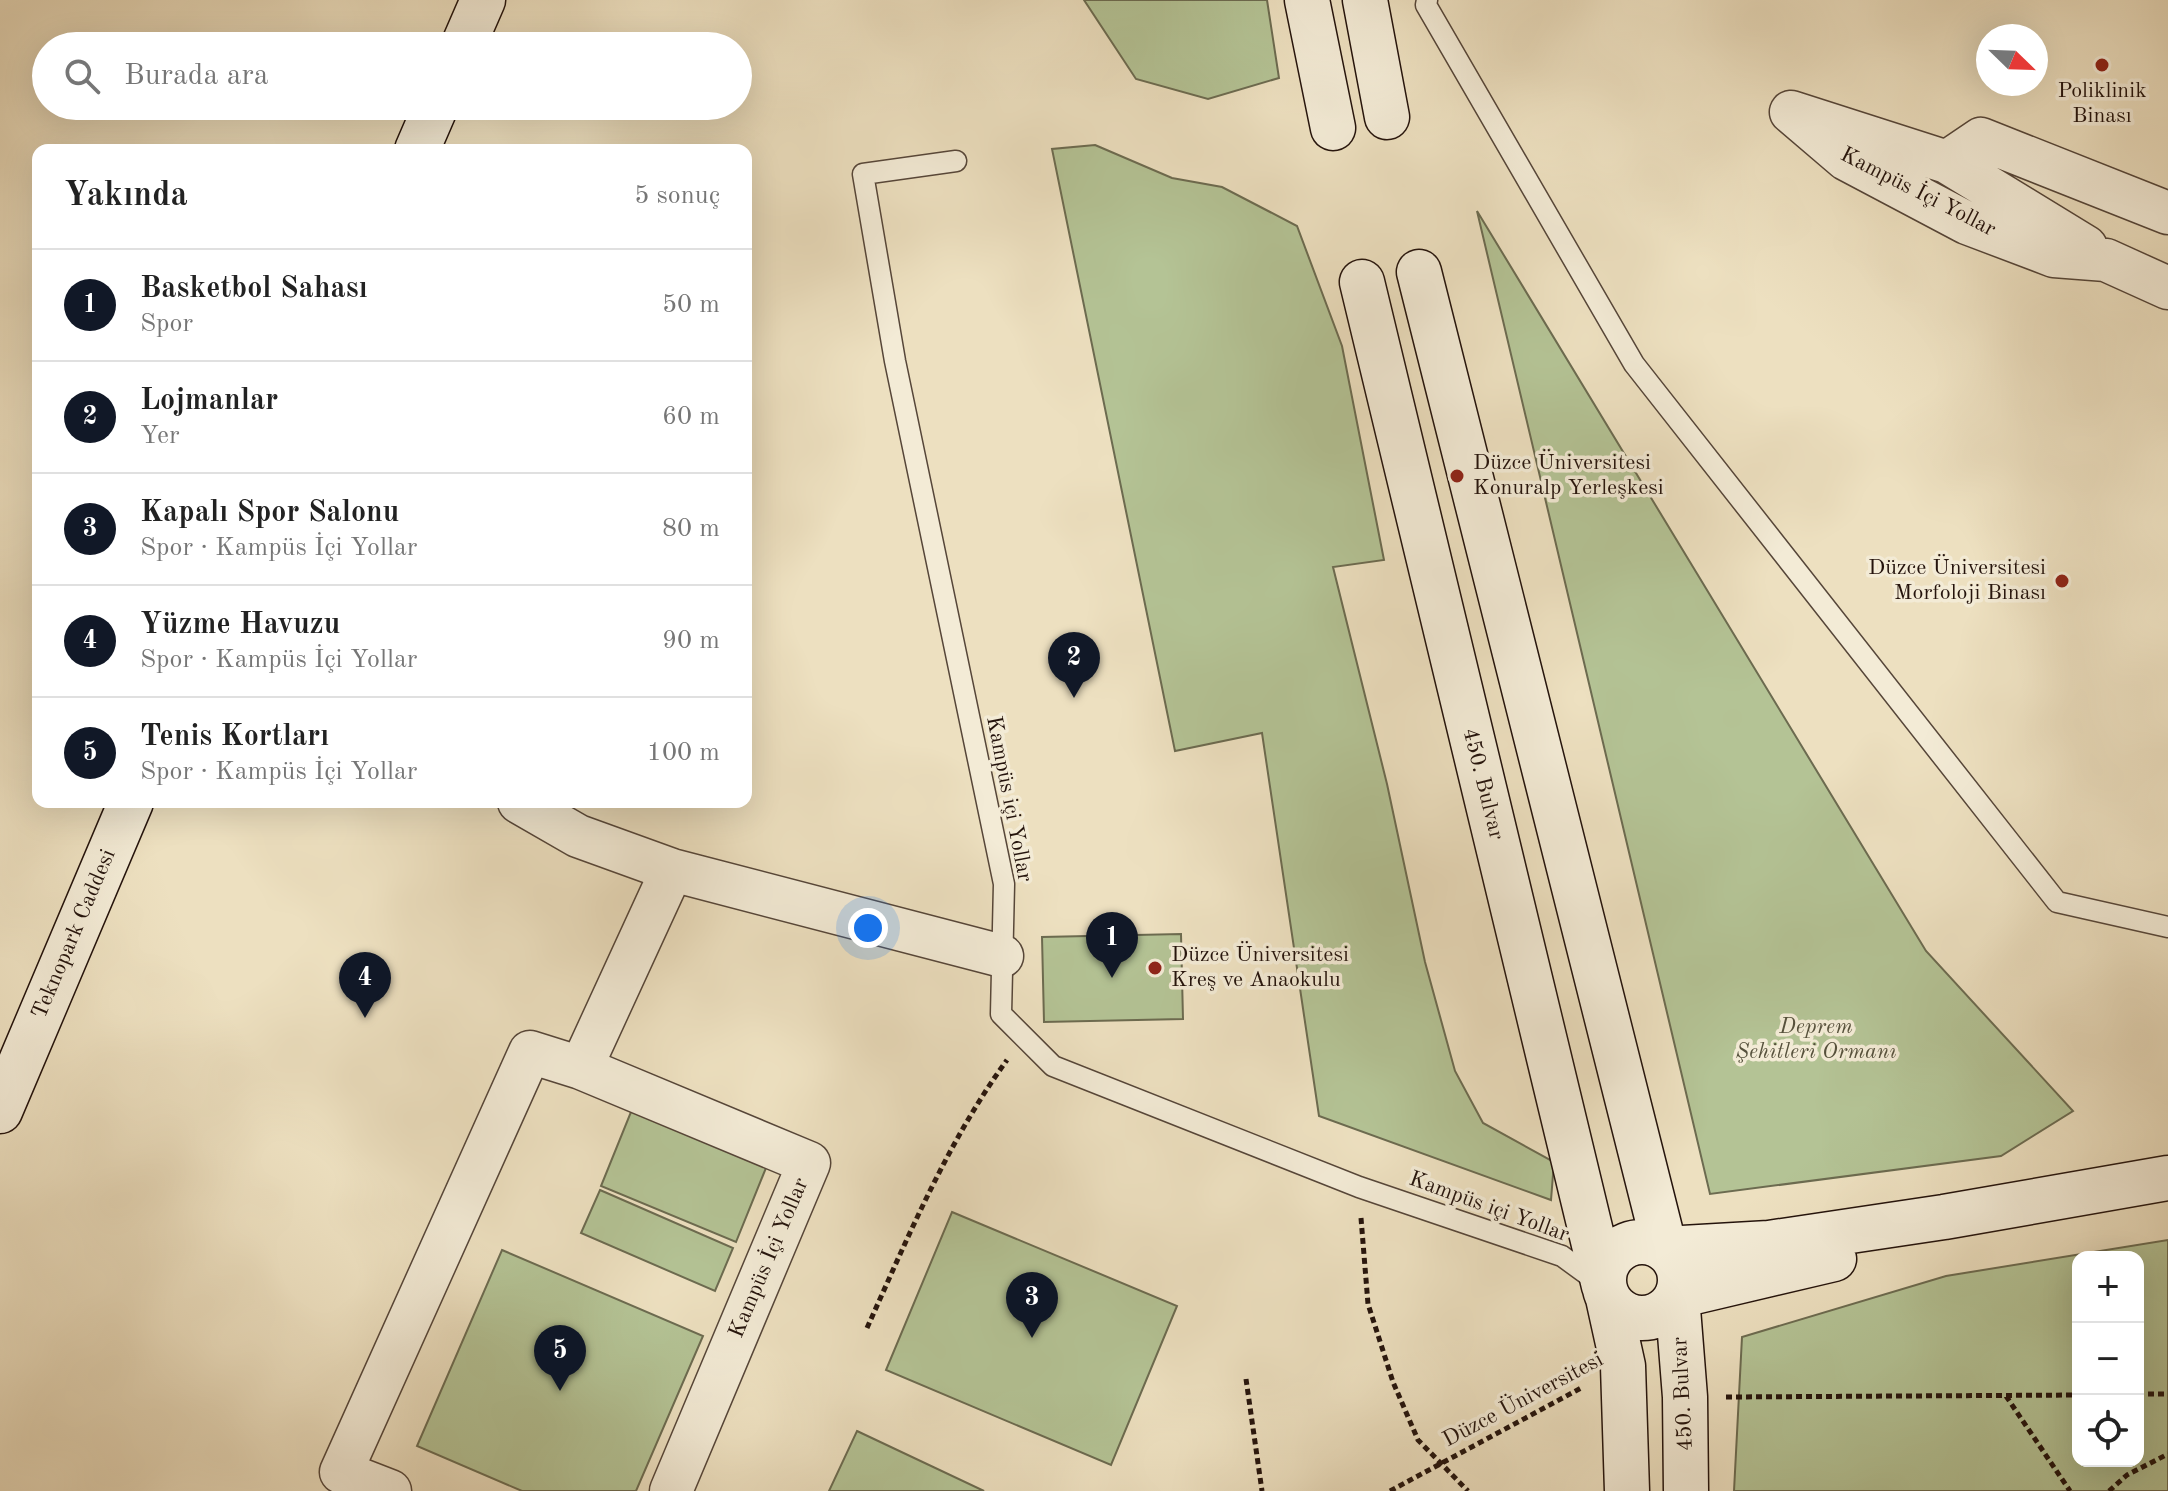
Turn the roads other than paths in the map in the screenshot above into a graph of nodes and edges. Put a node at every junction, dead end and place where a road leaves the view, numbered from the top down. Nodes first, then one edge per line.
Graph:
1 (483, 0) edge
2 (1307, 0) edge
3 (1365, 0) edge
4 (1427, 0) edge
5 (469, 32) edge
6 (430, 120) edge
7 (420, 144) edge
8 (956, 161) dead end
9 (1947, 162) junction
10 (2168, 213) edge
11 (2106, 260) junction
12 (1419, 272) dead end
13 (1362, 282) dead end
14 (2168, 288) edge
15 (128, 808) edge
16 (529, 808) edge
17 (672, 870) junction
18 (2168, 927) edge
19 (1002, 956) junction
20 (10, 1059) edge
21 (581, 1068) junction
22 (0, 1111) edge
23 (2168, 1178) edge
24 (2168, 1208) edge
25 (1665, 1249) junction
26 (1606, 1292) junction
27 (1677, 1296) junction
28 (390, 1491) edge
29 (671, 1491) edge
30 (1627, 1491) edge
31 (1686, 1491) edge

1 - 5 street
2 - 3 street
4 - 18 lane
6 - 7 street
8 - 19 lane, Kampüs içi Yollar
9 - 10 street, Kampüs İçi Yollar
9 - 11 street
9 - 11 street, Kampüs İçi Yollar
11 - 14 street, Kampüs İçi Yollar
12 - 25 street
13 - 26 street, 450. Bulvar
15 - 20 street, Teknopark Caddesi
16 - 17 street
17 - 19 street
17 - 21 street
19 - 26 lane, Kampüs içi Yollar
20 - 22 street, Teknopark Caddesi
21 - 28 street, Kampüs İçi Yollar
21 - 29 street, Kampüs İçi Yollar
23 - 25 street
24 - 27 street
25 - 26 street
25 - 27 street
26 - 27 street
26 - 30 street, 450. Bulvar
27 - 31 street, 450. Bulvar

